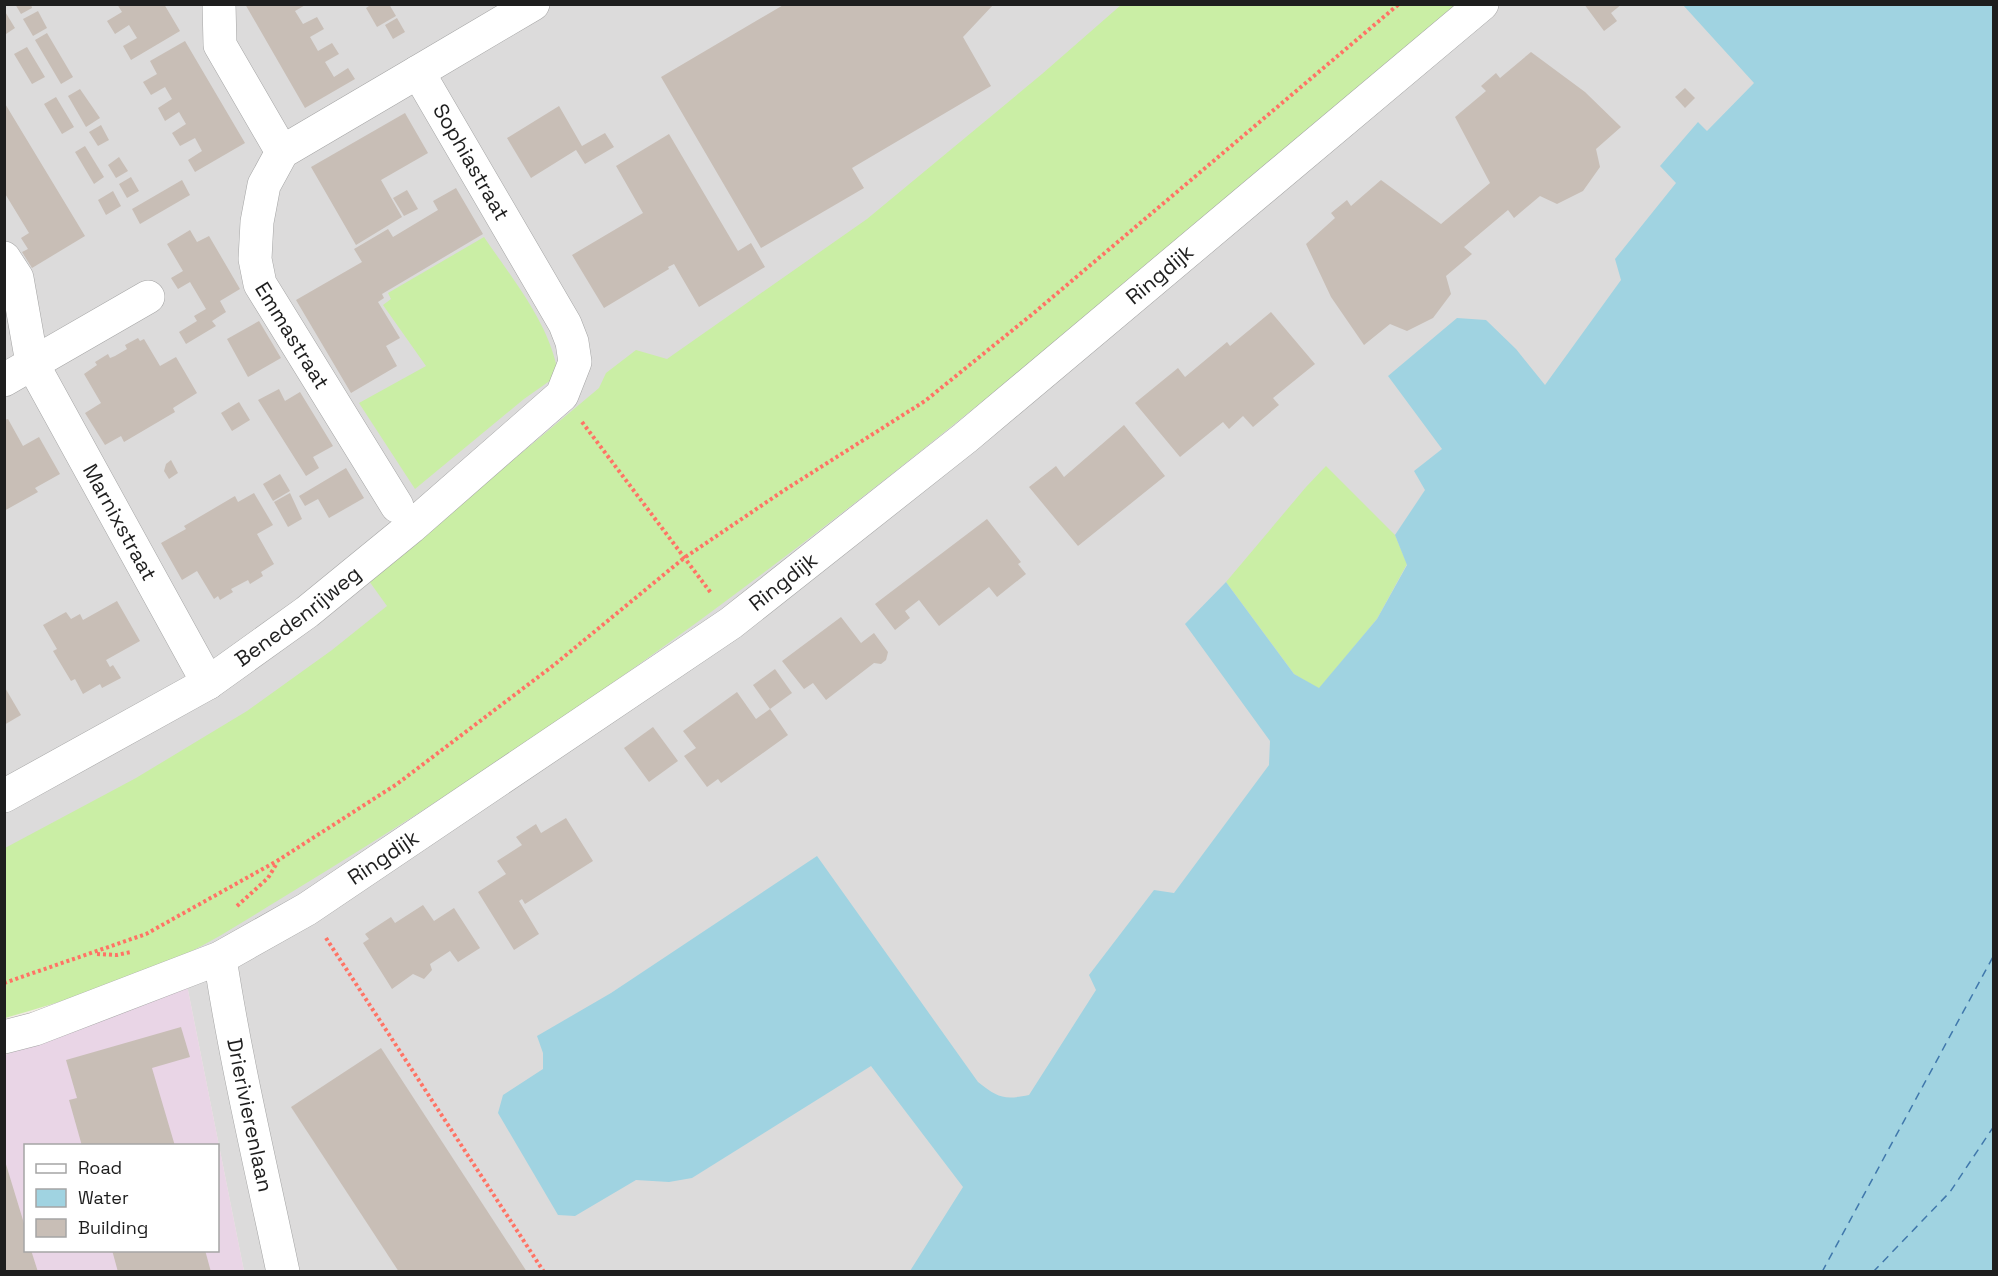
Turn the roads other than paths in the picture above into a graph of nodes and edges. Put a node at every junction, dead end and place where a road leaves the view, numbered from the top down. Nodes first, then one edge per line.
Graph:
1 (219, 4) edge
2 (533, 4) edge
3 (1482, 4) edge
4 (418, 72) junction
5 (282, 152) junction
6 (4, 258) edge
7 (148, 297) dead end
8 (32, 363) junction
9 (4, 380) edge
10 (562, 395) joint
11 (397, 506) dead end
12 (208, 683) junction
13 (4, 796) edge
14 (220, 958) junction
15 (4, 1037) edge
16 (283, 1272) edge

1 - 5 street
2 - 4 street
3 - 14 street, Ringdijk
4 - 5 street
4 - 10 street, Sophiastraat
5 - 11 street, Emmastraat
6 - 8 street, Marnixstraat
7 - 8 street
8 - 9 street
8 - 12 street, Marnixstraat
10 - 12 street, Benedenrijweg
12 - 13 street, Benedenrijweg
14 - 15 street, Ringdijk
14 - 16 street, Drierivierenlaan

